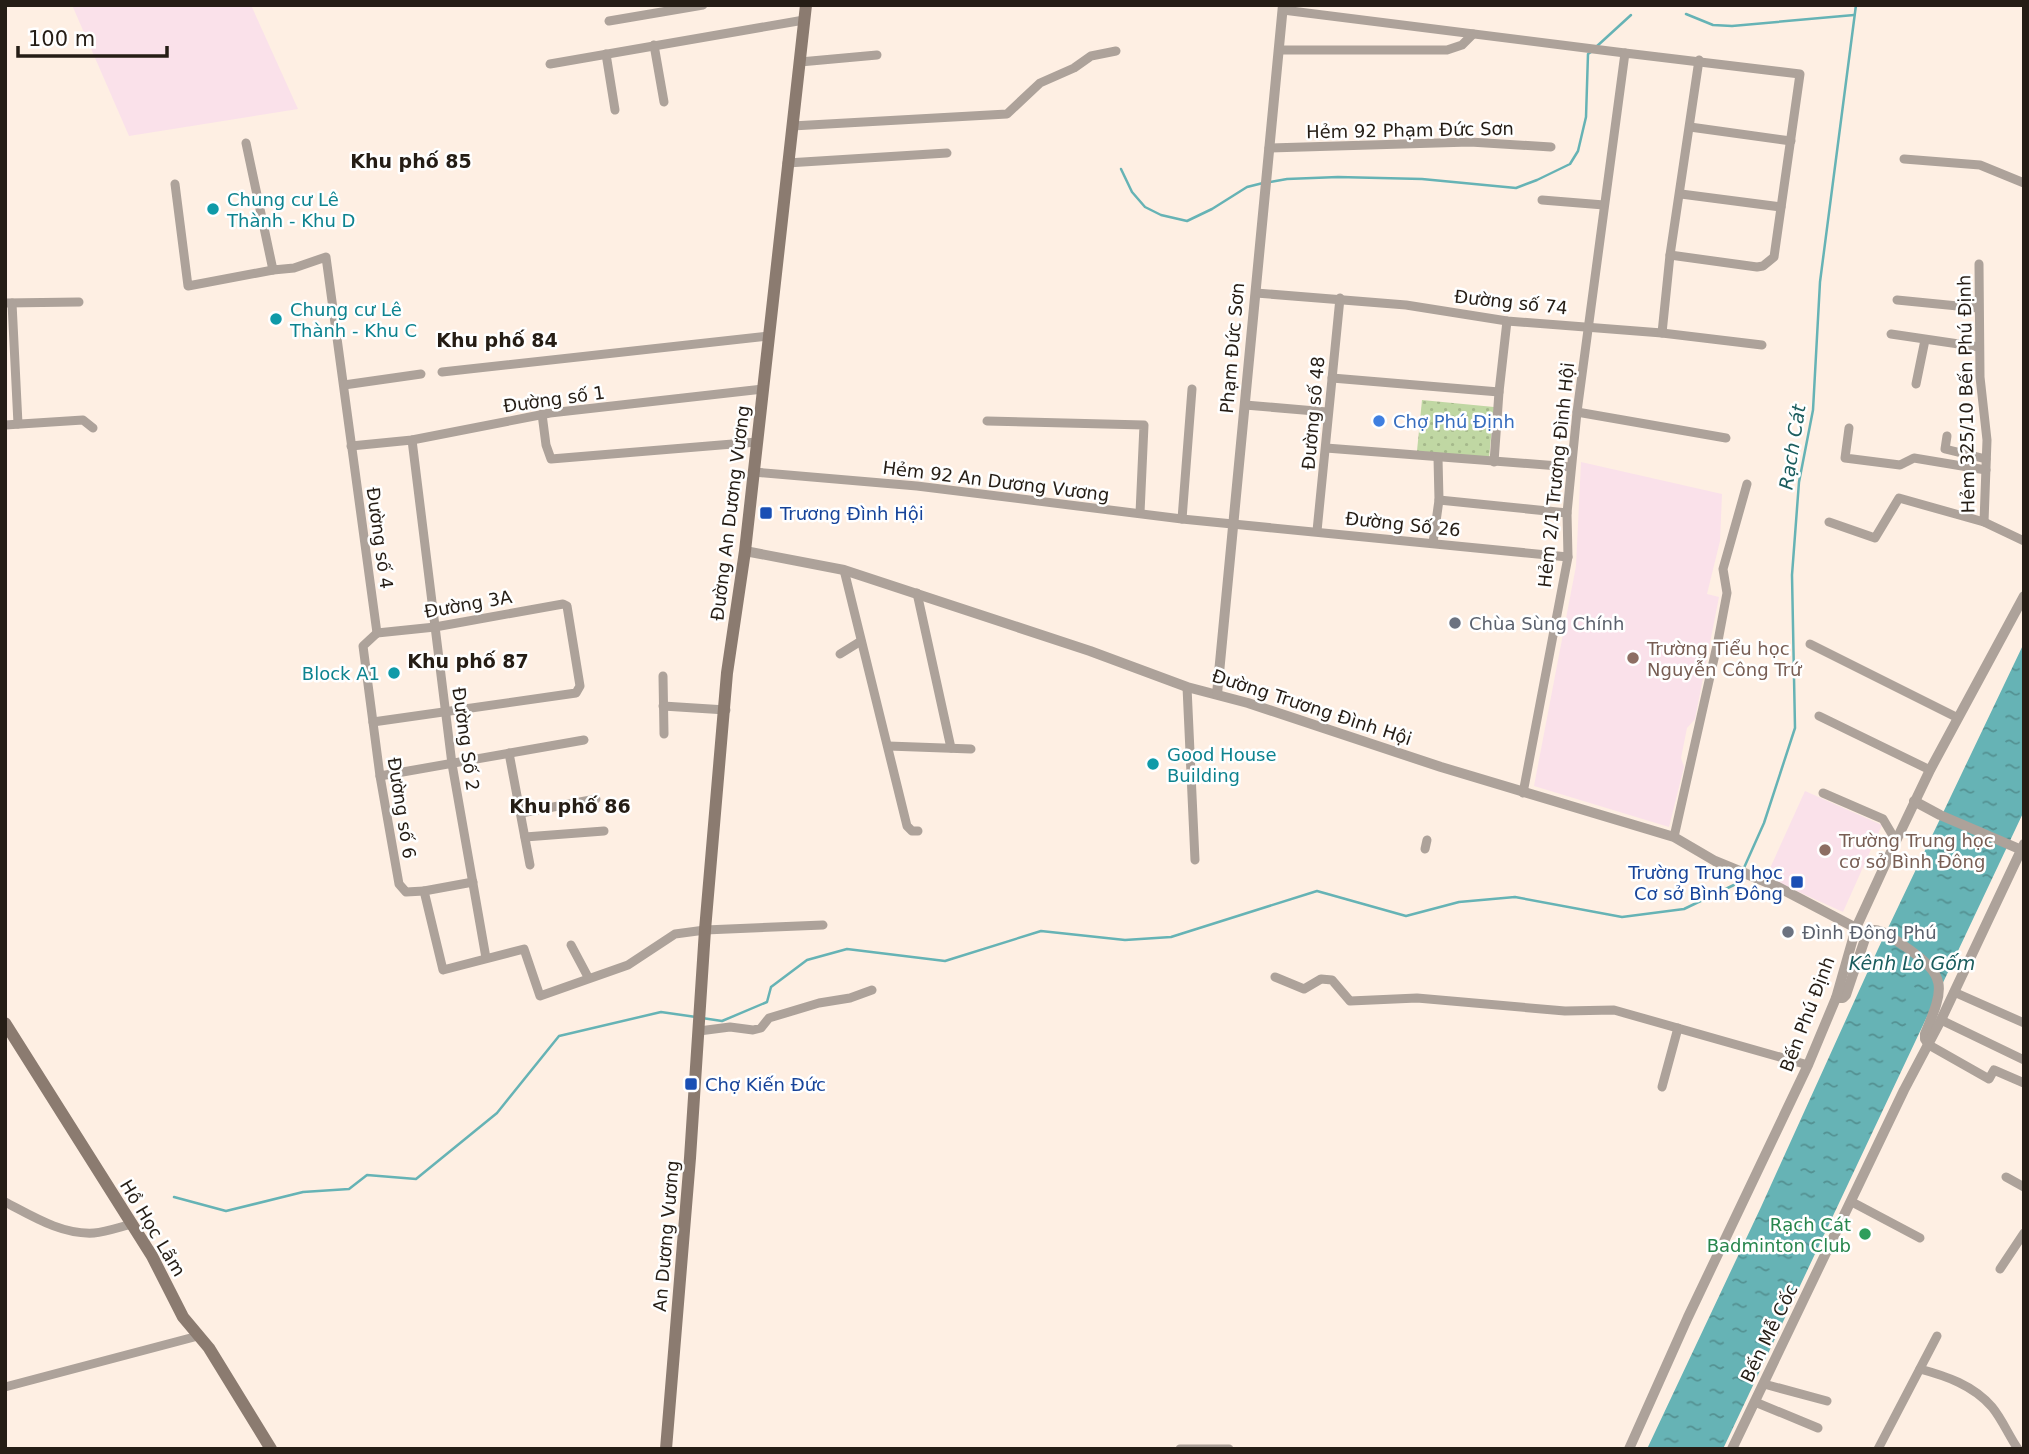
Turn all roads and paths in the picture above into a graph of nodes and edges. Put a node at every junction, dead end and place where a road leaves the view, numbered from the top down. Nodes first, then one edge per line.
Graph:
1 (704, 5) edge
2 (806, 5) edge
3 (1283, 8) edge
4 (804, 20) junction
5 (609, 21) dead end
6 (1473, 34) junction
7 (654, 45) junction
8 (1279, 50) junction
9 (1116, 51) dead end
10 (1625, 53) junction
11 (606, 54) junction
12 (877, 55) dead end
13 (1699, 60) junction
14 (800, 62) junction
15 (550, 64) dead end
16 (664, 102) dead end
17 (615, 110) dead end
18 (792, 125) junction
19 (1690, 127) junction
20 (1791, 141) junction
21 (246, 143) dead end
22 (1551, 147) dead end
23 (1269, 148) junction
24 (947, 153) dead end
25 (1904, 159) dead end
26 (787, 163) junction
27 (2024, 183) edge
28 (175, 184) dead end
29 (1681, 194) junction
30 (1542, 200) dead end
31 (1604, 205) junction
32 (1782, 207) junction
33 (1670, 255) junction
34 (1979, 264) dead end
35 (274, 270) junction
36 (1256, 293) junction
37 (1340, 298) junction
38 (1896, 300) dead end
39 (79, 302) dead end
40 (9, 303) edge
41 (1978, 308) junction
42 (1507, 321) junction
43 (1587, 326) junction
44 (1662, 333) junction
45 (1891, 334) dead end
46 (768, 336) junction
47 (1925, 340) junction
48 (1762, 345) dead end
49 (1979, 347) junction
50 (442, 372) dead end
51 (421, 374) dead end
52 (1332, 378) junction
53 (1916, 384) dead end
54 (344, 385) junction
55 (1192, 389) dead end
56 (763, 390) junction
57 (1499, 392) junction
58 (1245, 405) junction
59 (1327, 412) junction
60 (1577, 412) junction
61 (542, 414) junction
62 (988, 421) dead end
63 (18, 424) junction
64 (5, 425) edge
65 (93, 428) dead end
66 (1849, 428) dead end
67 (1947, 436) dead end
68 (1726, 438) dead end
69 (412, 440) junction
70 (757, 442) junction
71 (351, 446) junction
72 (1326, 448) junction
73 (1438, 458) junction
74 (1986, 459) junction
75 (1494, 462) junction
76 (1571, 467) junction
77 (1986, 470) junction
78 (754, 472) junction
79 (1747, 484) dead end
80 (1439, 500) junction
81 (1140, 513) junction
82 (1567, 513) junction
83 (1182, 519) junction
84 (1829, 522) dead end
85 (1984, 522) junction
86 (1234, 524) junction
87 (1317, 531) junction
88 (2024, 541) edge
89 (1433, 543) junction
90 (745, 551) junction
91 (1568, 557) junction
92 (844, 570) junction
93 (917, 593) junction
94 (2024, 596) edge
95 (435, 627) junction
96 (377, 633) junction
97 (861, 641) junction
98 (1810, 644) dead end
99 (840, 654) dead end
100 (663, 676) dead end
101 (1187, 687) junction
102 (1217, 694) junction
103 (663, 706) junction
104 (726, 710) junction
105 (446, 712) junction
106 (1819, 716) dead end
107 (1958, 718) junction
108 (373, 722) junction
109 (664, 734) dead end
110 (584, 740) dead end
111 (888, 746) junction
112 (951, 748) junction
113 (971, 749) dead end
114 (509, 754) junction
115 (452, 764) junction
116 (1930, 770) junction
117 (380, 776) junction
118 (1523, 793) junction
119 (1823, 793) dead end
120 (596, 799) dead end
121 (1914, 801) junction
122 (521, 813) junction
123 (604, 831) dead end
124 (918, 831) dead end
125 (525, 837) junction
126 (1674, 837) junction
127 (1896, 841) junction
128 (2024, 844) edge
129 (2024, 851) edge
130 (1195, 860) dead end
131 (530, 865) dead end
132 (473, 882) junction
133 (424, 891) junction
134 (822, 925) dead end
135 (1856, 928) junction
136 (705, 930) junction
137 (571, 945) dead end
138 (486, 958) junction
139 (588, 977) junction
140 (1275, 977) dead end
141 (872, 990) dead end
142 (1954, 992) junction
143 (1836, 998) junction
144 (1936, 1019) junction
145 (5, 1023) edge
146 (2024, 1024) edge
147 (699, 1028) junction
148 (1678, 1028) junction
149 (1929, 1045) junction
150 (2024, 1060) edge
151 (1808, 1065) junction
152 (2024, 1083) edge
153 (1662, 1087) dead end
154 (2006, 1177) dead end
155 (2024, 1187) edge
156 (5, 1202) edge
157 (1852, 1202) junction
158 (132, 1224) junction
159 (2024, 1233) edge
160 (1920, 1238) dead end
161 (2000, 1269) dead end
162 (198, 1336) junction
163 (1937, 1336) dead end
164 (1920, 1369) junction
165 (1764, 1384) junction
166 (5, 1387) edge
167 (1826, 1401) dead end
168 (1755, 1402) junction
169 (1818, 1428) dead end
170 (271, 1449) edge
171 (666, 1449) edge
172 (1180, 1449) edge
173 (1229, 1449) edge
174 (1629, 1449) edge
175 (1732, 1449) edge
176 (1878, 1449) edge
177 (2018, 1449) edge

1 - 5 street
2 - 4 main road, Đường An Dương Vương
3 - 6 street
3 - 8 street, Phạm Đức Sơn
4 - 7 street
4 - 14 main road, Đường An Dương Vương
6 - 8 street
6 - 10 street
7 - 11 street
7 - 16 street
8 - 23 street, Phạm Đức Sơn
9 - 18 street
10 - 13 street
10 - 31 street, Hẻm 2/1 Trương Đình Hội
11 - 15 street
11 - 17 street
12 - 14 street
13 - 19 street
13 - 20 street
14 - 18 main road, Đường An Dương Vương
18 - 26 main road, Đường An Dương Vương
19 - 20 street
19 - 29 street
20 - 32 street
21 - 35 street
22 - 23 street, Hẻm 92 Phạm Đức Sơn
23 - 36 street, Phạm Đức Sơn
24 - 26 street
25 - 27 street
26 - 46 main road, Đường An Dương Vương
28 - 35 street
29 - 32 street
29 - 33 street
30 - 31 street
31 - 43 street, Hẻm 2/1 Trương Đình Hội
32 - 33 street
33 - 44 street
34 - 41 street, Hẻm 325/10 Bến Phú Định
35 - 54 street, Đường số 4
36 - 37 street, Đường số 74
36 - 58 street, Phạm Đức Sơn
37 - 42 street, Đường số 74
37 - 52 street, Đường số 48
38 - 41 street
39 - 40 street
40 - 63 street
41 - 49 street, Hẻm 325/10 Bến Phú Định
42 - 43 street, Đường số 74
42 - 57 street
43 - 44 street, Đường số 74
43 - 60 street, Hẻm 2/1 Trương Đình Hội
44 - 48 street, Đường số 74
45 - 47 street
46 - 50 street
46 - 56 main road, Đường An Dương Vương
47 - 49 street
47 - 53 street
49 - 74 street, Hẻm 325/10 Bến Phú Định
51 - 54 street
52 - 57 street
52 - 59 street, Đường số 48
54 - 71 street, Đường số 4
55 - 83 street
56 - 61 street, Đường số 1
56 - 70 main road, Đường An Dương Vương
57 - 75 street
58 - 59 street, Đường số 48
58 - 86 street, Phạm Đức Sơn
59 - 72 street, Đường số 48
60 - 68 street
60 - 76 street, Hẻm 2/1 Trương Đình Hội
61 - 69 street, Đường số 1
61 - 70 street
62 - 81 street
63 - 64 street
63 - 65 street
66 - 77 street
67 - 74 street
69 - 71 street, Đường số 1
69 - 95 street, Đường Số 2
70 - 78 main road, Đường An Dương Vương
71 - 96 street, Đường số 4
72 - 73 street
72 - 87 street, Đường số 48
73 - 75 street
73 - 80 street
74 - 77 street, Hẻm 325/10 Bến Phú Định
75 - 76 street
76 - 82 street, Hẻm 2/1 Trương Đình Hội
77 - 85 street, Hẻm 325/10 Bến Phú Định
78 - 81 street, Hẻm 92 An Dương Vương
78 - 90 main road, Đường An Dương Vương
79 - 126 street
80 - 82 street
80 - 89 street
81 - 83 street, Hẻm 92 An Dương Vương
82 - 91 street, Hẻm 2/1 Trương Đình Hội
83 - 86 street, Hẻm 92 An Dương Vương
84 - 85 street
85 - 88 street
86 - 87 street, Đường Số 26
86 - 102 street, Phạm Đức Sơn
87 - 89 street, Đường Số 26
89 - 91 street, Đường Số 26
90 - 92 street, Đường Trương Đình Hội
90 - 104 main road, Đường An Dương Vương
91 - 118 street, Hẻm 2/1 Trương Đình Hội
92 - 93 street, Đường Trương Đình Hội
92 - 97 street
93 - 101 street, Đường Trương Đình Hội
93 - 112 street
94 - 107 street, Bến Phú Định
95 - 96 street, Đường 3A
95 - 105 street, Đường Số 2
95 - 105 street, Đường 3A
96 - 108 street, Đường số 6
97 - 99 street
97 - 111 street
98 - 107 street
100 - 103 street
101 - 102 street, Đường Trương Đình Hội
101 - 130 street
102 - 118 street, Đường Trương Đình Hội
103 - 104 street
103 - 109 street
104 - 136 main road, Đường An Dương Vương
105 - 108 street
105 - 115 street, Đường Số 2
106 - 116 street
107 - 116 street, Bến Phú Định
108 - 117 street, Đường số 6
110 - 114 street
111 - 112 street
111 - 124 street
112 - 113 street
114 - 115 street
114 - 122 street
115 - 117 street
115 - 132 street, Đường Số 2
116 - 121 street, Bến Phú Định
117 - 133 street, Đường số 6
118 - 126 street, Đường Trương Đình Hội
119 - 127 street
120 - 122 street
121 - 127 street, Bến Phú Định
121 - 129 street
122 - 125 street
123 - 125 street
125 - 131 street
126 - 135 street, Đường Trương Đình Hội
127 - 135 street, Bến Phú Định
128 - 142 street, Bến Mễ Cốc
132 - 133 street
132 - 138 street, Đường Số 2
133 - 138 street
134 - 136 street
135 - 143 street, Bến Phú Định
136 - 139 street
136 - 147 main road, Đường An Dương Vương
137 - 139 street
138 - 139 street
140 - 148 street
141 - 147 street
142 - 144 street, Bến Mễ Cốc
142 - 146 street
143 - 144 street
143 - 151 street, Bến Phú Định
144 - 149 street, Bến Mễ Cốc
144 - 150 street
145 - 158 main road, Hồ Học Lãm
147 - 171 main road, An Dương Vương
148 - 151 street
148 - 153 street
149 - 152 street
149 - 157 street, Bến Mễ Cốc
151 - 174 street, Bến Phú Định
154 - 155 street
156 - 158 street
157 - 160 street
157 - 165 street, Bến Mễ Cốc
158 - 162 main road, Hồ Học Lãm
159 - 161 street
162 - 166 street
162 - 170 main road, Hồ Học Lãm
163 - 164 street
164 - 176 street
164 - 177 street
165 - 167 street
165 - 168 street, Bến Mễ Cốc
168 - 169 street
168 - 175 street, Bến Mễ Cốc
172 - 173 street

